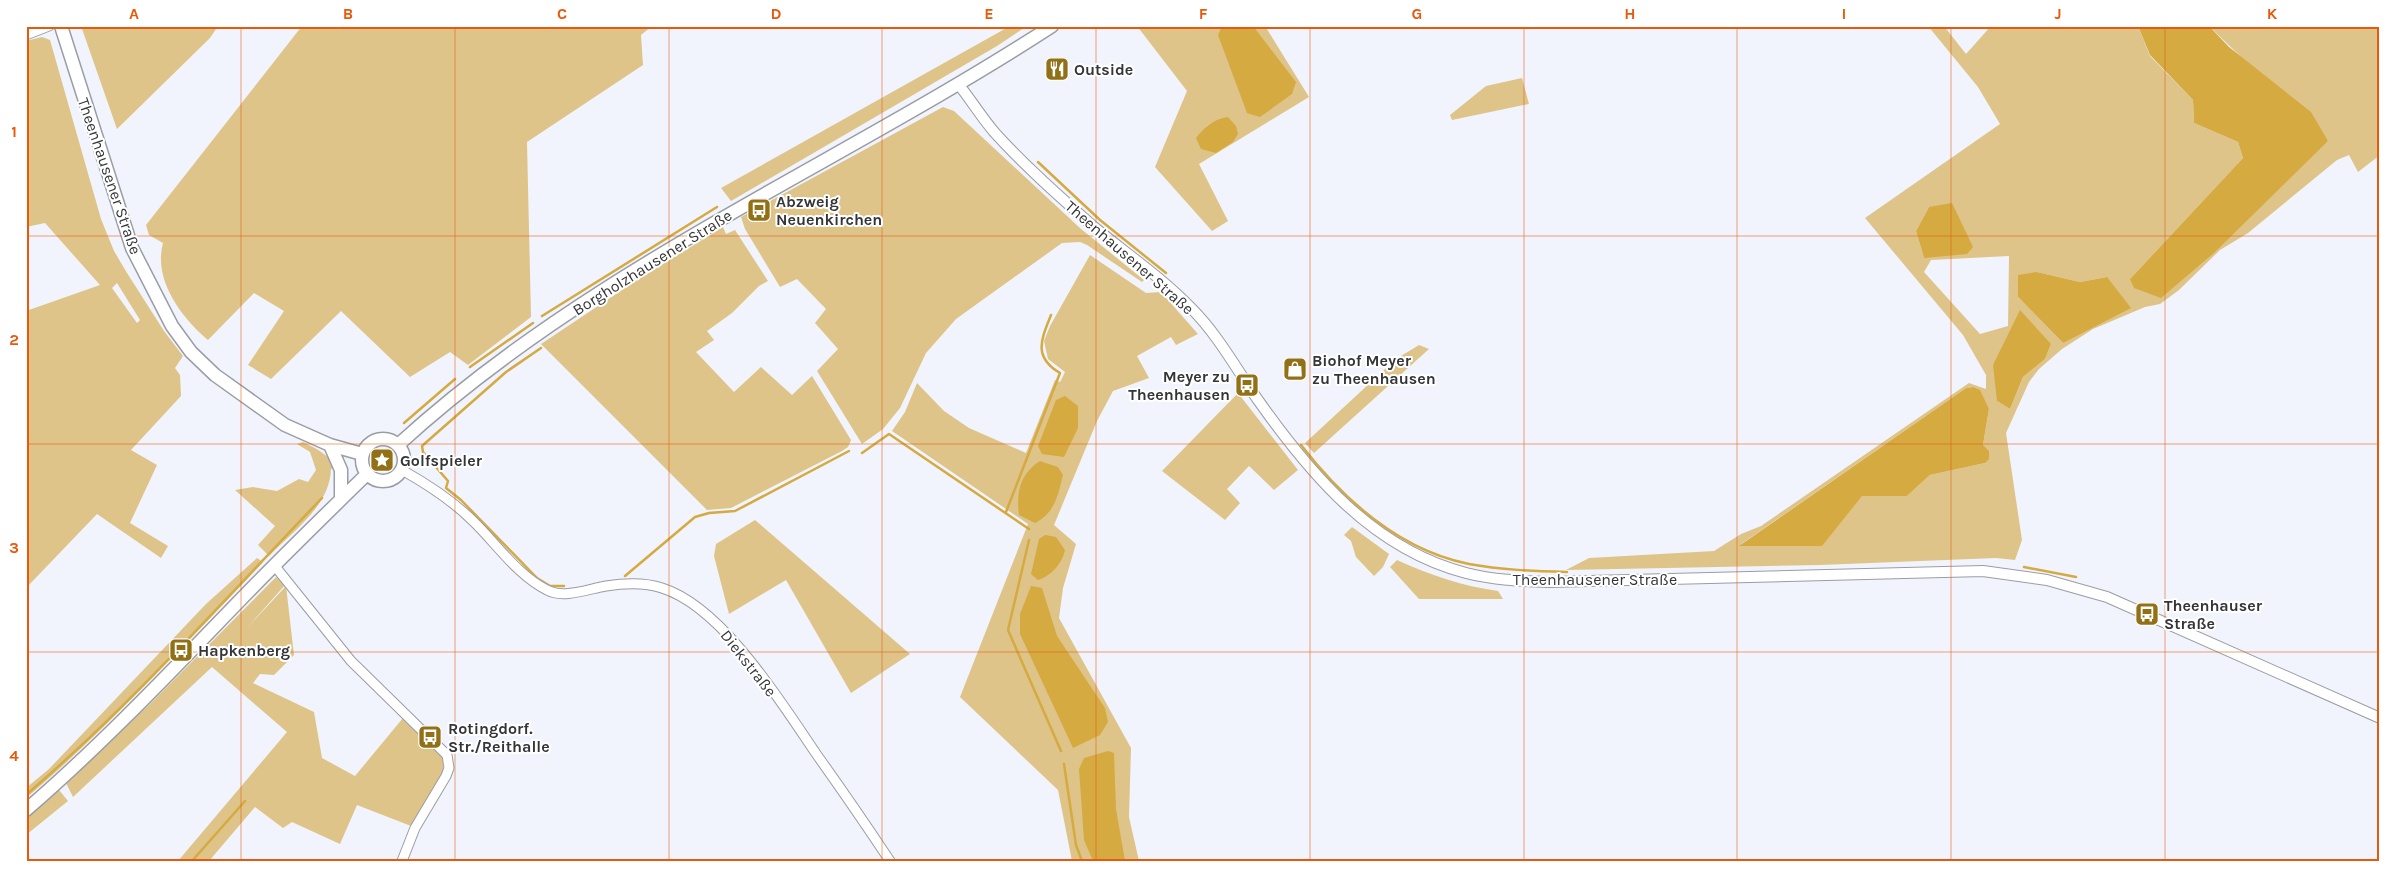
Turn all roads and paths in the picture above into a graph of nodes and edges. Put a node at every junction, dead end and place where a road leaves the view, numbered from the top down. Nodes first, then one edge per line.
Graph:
1 (49, 26) edge
2 (61, 26) edge
3 (1052, 26) edge
4 (26, 35) edge
5 (959, 85) junction
6 (330, 445) junction
7 (398, 445) junction
8 (362, 454) junction
9 (402, 470) junction
10 (367, 474) junction
11 (341, 499) junction
12 (274, 565) junction
13 (2380, 718) edge
14 (26, 810) edge
15 (402, 861) edge
16 (890, 861) edge

1 - 4 street
2 - 6 main road, Theenhausener Straße
3 - 5 main road, Borgholzhausener Straße
5 - 7 main road, Borgholzhausener Straße
5 - 13 street, Theenhausener Straße
6 - 8 main road, Theenhausener Straße
6 - 11 main road
7 - 8 main road
7 - 9 main road
8 - 10 main road
9 - 10 main road
9 - 16 street, Diekstraße
10 - 11 main road
11 - 12 main road
12 - 14 main road
12 - 15 street

